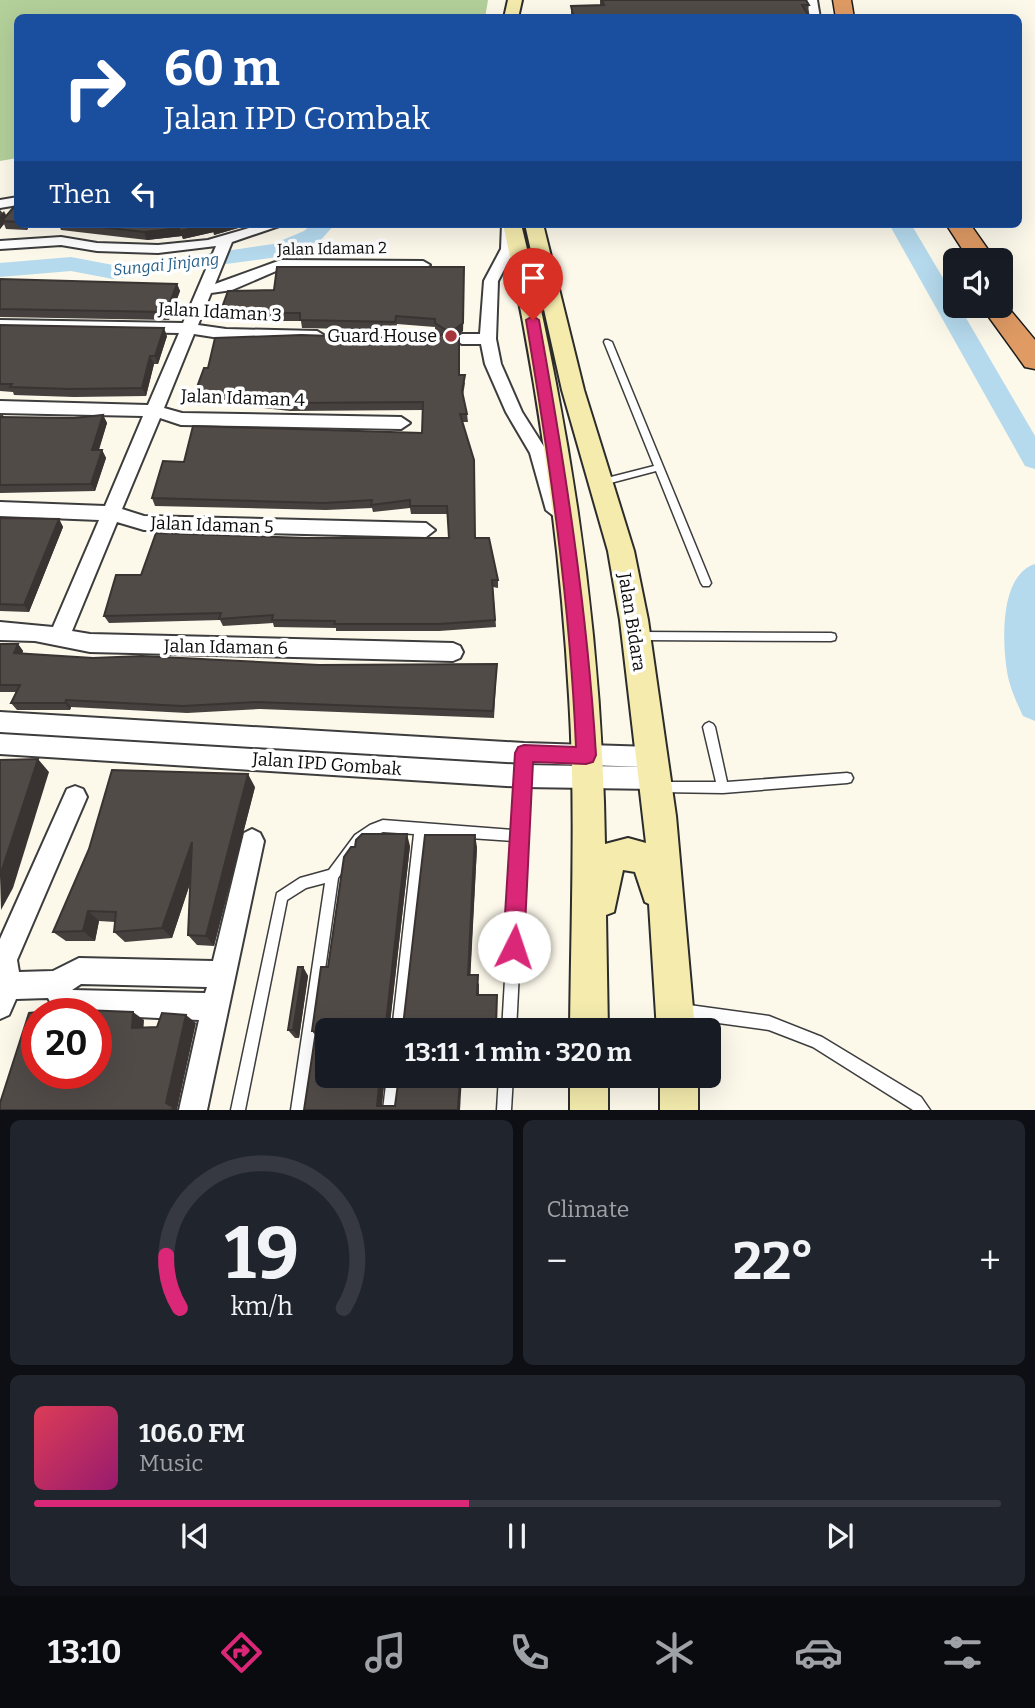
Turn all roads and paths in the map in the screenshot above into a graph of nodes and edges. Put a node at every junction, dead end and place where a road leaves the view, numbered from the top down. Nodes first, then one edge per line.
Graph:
1 (842, 0) edge
2 (855, 10) edge
3 (267, 228) edge
4 (511, 228) edge
5 (512, 228) edge
6 (535, 228) edge
7 (941, 228) edge
8 (961, 228) edge
9 (224, 244) junction
10 (0, 245) edge
11 (954, 248) edge
12 (974, 248) edge
13 (423, 265) edge
14 (208, 282) junction
15 (1013, 302) edge
16 (1004, 318) edge
17 (0, 325) edge
18 (189, 328) junction
19 (1035, 331) edge
20 (439, 339) edge
21 (462, 339) edge
22 (488, 340) junction
23 (608, 342) dead end
24 (1035, 360) edge
25 (0, 407) edge
26 (156, 411) junction
27 (401, 423) dead end
28 (657, 468) junction
29 (603, 482) junction
30 (0, 509) edge
31 (111, 513) junction
32 (426, 530) dead end
33 (706, 583) dead end
34 (574, 596) junction
35 (0, 631) edge
36 (635, 636) junction
37 (60, 637) junction
38 (831, 637) dead end
39 (453, 652) dead end
40 (0, 722) edge
41 (709, 727) dead end
42 (0, 744) edge
43 (524, 765) junction
44 (587, 767) junction
45 (654, 774) junction
46 (847, 778) dead end
47 (723, 788) junction
48 (75, 797) dead end
49 (421, 829) junction
50 (520, 836) junction
51 (251, 841) dead end
52 (332, 876) junction
53 (2, 960) edge
54 (223, 974) junction
55 (57, 984) junction
56 (4, 996) edge
57 (215, 1007) junction
58 (675, 1012) edge
59 (400, 1018) edge
60 (510, 1018) edge
61 (589, 1018) edge
62 (590, 1018) edge
63 (393, 1088) edge
64 (505, 1088) edge
65 (589, 1088) edge
66 (679, 1088) edge
67 (193, 1110) edge
68 (237, 1110) edge
69 (298, 1110) edge
70 (390, 1110) edge
71 (504, 1110) edge
72 (589, 1110) edge
73 (679, 1110) edge
74 (923, 1110) edge

1 - 2 highway
3 - 9 street
4 - 22 street
5 - 34 main road
6 - 29 main road, Jalan Bidara
7 - 11 highway
8 - 12 highway
9 - 10 street
9 - 14 street
13 - 14 street, Jalan Idaman 2
14 - 18 street
15 - 19 highway
16 - 24 highway
17 - 18 street, Jalan Idaman 3
18 - 20 street, Jalan Idaman 3
18 - 26 street
21 - 22 street
22 - 34 street
23 - 28 lane
25 - 26 street, Jalan Idaman 4
26 - 27 street, Jalan Idaman 4
26 - 31 street
28 - 29 lane
28 - 33 lane
29 - 36 main road, Jalan Bidara
30 - 31 street, Jalan Idaman 5
31 - 32 street, Jalan Idaman 5
31 - 37 street
34 - 44 main road
35 - 37 street, Jalan Idaman 6
36 - 38 lane
36 - 45 main road, Jalan Bidara
37 - 39 street, Jalan Idaman 6
40 - 43 street, Jalan IPD Gombak
41 - 47 lane
42 - 43 street, Jalan IPD Gombak
43 - 44 street, Jalan IPD Gombak
43 - 50 lane
44 - 45 street, Jalan IPD Gombak
44 - 61 main road
45 - 47 lane
45 - 58 main road, Jalan Bidara
46 - 47 lane
48 - 53 street
49 - 50 lane
49 - 52 lane
49 - 59 lane
50 - 60 lane
51 - 54 street
52 - 68 lane
52 - 69 lane
53 - 56 street
54 - 55 street
54 - 57 street
55 - 56 street
55 - 57 street
57 - 67 street
58 - 62 main road
58 - 74 lane
63 - 70 lane
64 - 71 lane
65 - 72 main road
66 - 73 main road

